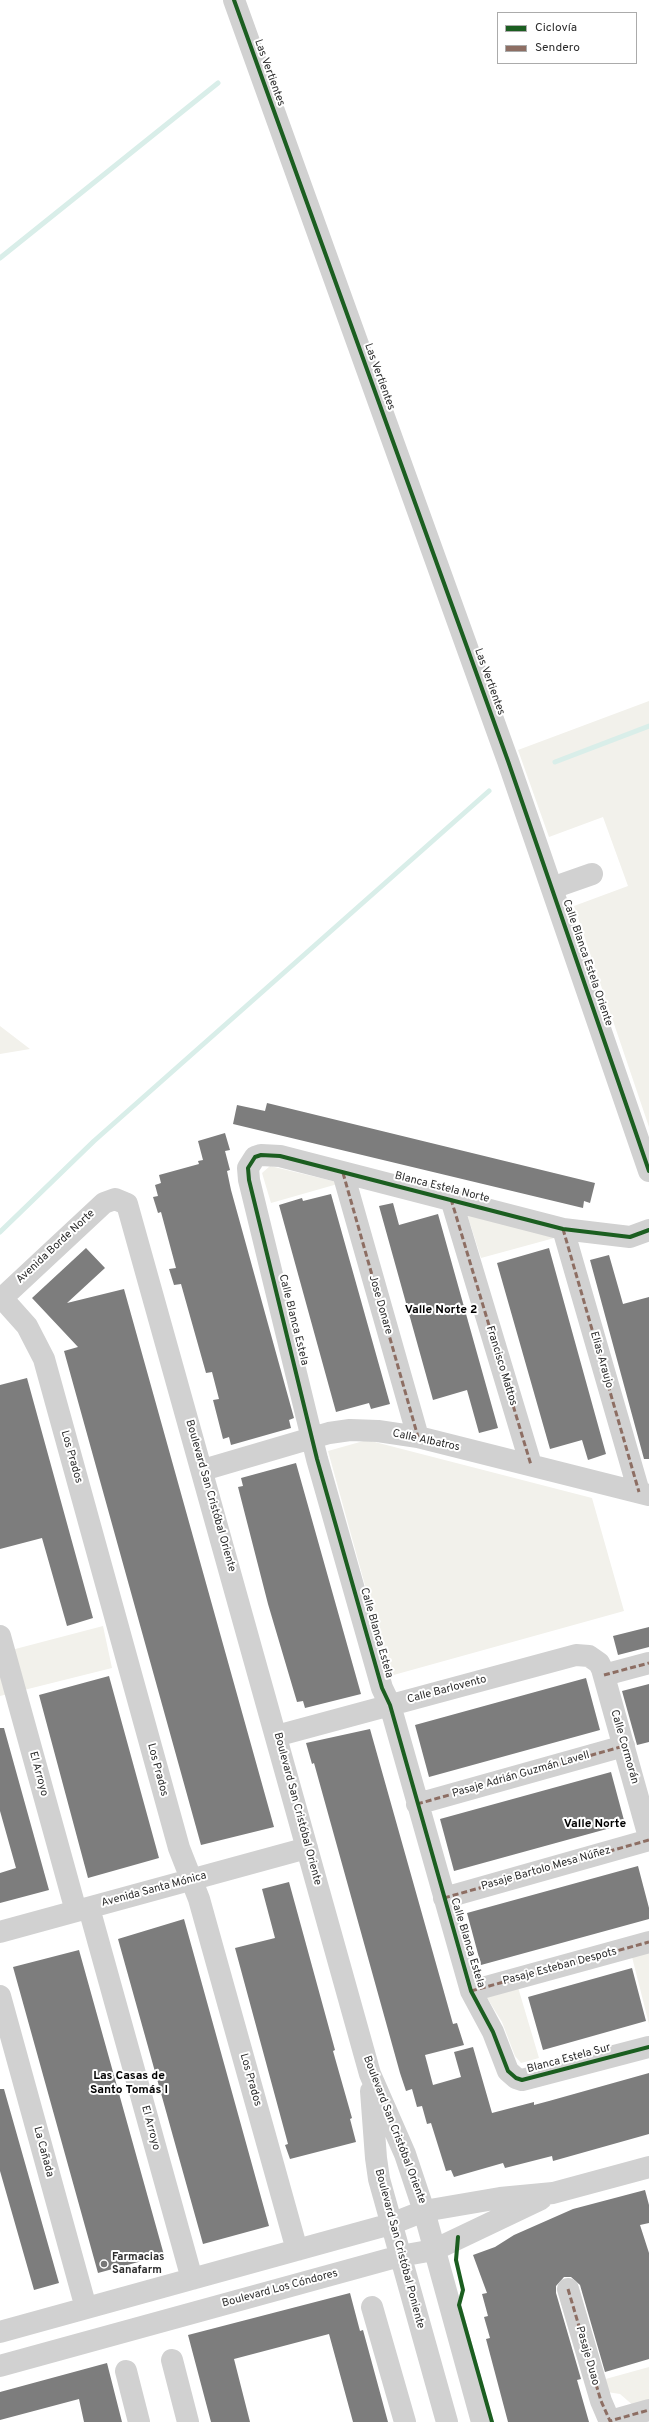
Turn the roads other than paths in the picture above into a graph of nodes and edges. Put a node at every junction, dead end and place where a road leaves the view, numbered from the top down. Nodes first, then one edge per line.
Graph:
1 (234, 0) edge
2 (508, 760) joint
3 (592, 874) dead end
4 (552, 888) junction
5 (649, 1171) edge
6 (343, 1173) junction
7 (249, 1180) joint
8 (115, 1199) joint
9 (452, 1199) junction
10 (563, 1229) junction
11 (649, 1230) edge
12 (1, 1299) edge
13 (418, 1437) junction
14 (313, 1438) junction
15 (531, 1465) junction
16 (203, 1470) junction
17 (644, 1494) edge
18 (0, 1636) edge
19 (649, 1663) edge
20 (599, 1667) junction
21 (390, 1705) junction
22 (276, 1736) junction
23 (624, 1746) junction
24 (640, 1772) edge
25 (418, 1804) junction
26 (649, 1839) edge
27 (307, 1848) junction
28 (192, 1880) junction
29 (444, 1898) junction
30 (83, 1910) junction
31 (0, 1932) edge
32 (649, 1942) edge
33 (471, 1991) junction
34 (0, 1996) edge
35 (649, 2047) edge
36 (370, 2074) junction
37 (516, 2078) joint
38 (649, 2167) edge
39 (553, 2193) junction
40 (424, 2212) junction
41 (391, 2224) junction
42 (297, 2250) junction
43 (434, 2250) junction
44 (400, 2256) junction
45 (192, 2279) junction
46 (568, 2289) dead end
47 (86, 2308) junction
48 (372, 2308) dead end
49 (52, 2318) junction
50 (455, 2325) junction
51 (0, 2332) edge
52 (421, 2332) junction
53 (60, 2349) junction
54 (172, 2360) dead end
55 (0, 2366) edge
56 (126, 2371) dead end
57 (649, 2410) edge
58 (140, 2422) edge
59 (188, 2422) edge
60 (405, 2422) edge
61 (447, 2422) edge
62 (482, 2422) edge
63 (610, 2422) edge

1 - 2 street, Las Vertientes
2 - 4 street, Calle Blanca Estela Oriente
3 - 4 street
4 - 5 street, Calle Blanca Estela Oriente
6 - 7 street, Blanca Estela Norte
6 - 9 street, Blanca Estela Norte
6 - 13 street, Jose Donare
7 - 14 street, Calle Blanca Estela
8 - 12 street, Avenida Borde Norte
8 - 16 street, Boulevard San Cristóbal Oriente
9 - 10 street, Blanca Estela Norte
9 - 15 street, Francisco Mattos
10 - 11 street, Blanca Estela Norte
10 - 17 street, Elias Araujo
12 - 28 street, Los Prados
13 - 14 street, Calle Albatros
13 - 15 street, Calle Albatros
14 - 16 street, Calle Albatros
14 - 21 street, Calle Blanca Estela
15 - 17 street, Calle Albatros
16 - 22 street, Boulevard San Cristóbal Oriente
18 - 30 street, El Arroyo
19 - 20 street
20 - 21 street, Calle Barlovento
20 - 23 street, Calle Cormorán
21 - 22 street, Calle Barlovento
21 - 25 street, Calle Blanca Estela
22 - 27 street, Boulevard San Cristóbal Oriente
23 - 24 street, Calle Cormorán
23 - 25 street, Pasaje Adrián Guzmán Lavell
24 - 26 street, Calle Cormorán
25 - 29 street, Calle Blanca Estela
26 - 29 street, Pasaje Bartolo Mesa Núñez
27 - 28 street, Avenida Santa Mónica
27 - 36 street, Boulevard San Cristóbal Oriente
28 - 30 street, Avenida Santa Mónica
28 - 42 street, Los Prados
29 - 33 street, Calle Blanca Estela
30 - 31 street, Avenida Santa Mónica
30 - 45 street, El Arroyo
32 - 33 street, Pasaje Esteban Despots
33 - 37 street, Calle Blanca Estela
34 - 47 street, La Cañada
35 - 37 street, Blanca Estela Sur
36 - 40 street, Boulevard San Cristóbal Oriente
36 - 41 street, Boulevard San Cristóbal Poniente
38 - 39 street, Boulevard Los Cóndores
39 - 40 street, Boulevard Los Cóndores
39 - 43 street, Boulevard Los Cóndores
40 - 41 street, Boulevard Los Cóndores
40 - 43 street, Boulevard San Cristóbal Oriente
41 - 42 street, Boulevard Los Cóndores
41 - 44 street, Boulevard San Cristóbal Poniente
42 - 45 street, Boulevard Los Cóndores
43 - 44 street, Boulevard Los Cóndores
43 - 50 street, Boulevard San Cristóbal Oriente
44 - 52 street, Boulevard San Cristóbal Poniente
44 - 53 street, Boulevard Los Cóndores
45 - 47 street, Boulevard Los Cóndores
46 - 63 street, Pasaje Duao
47 - 49 street, Boulevard Los Cóndores
48 - 60 street
49 - 51 street, Boulevard Los Cóndores
49 - 53 street
50 - 52 street
50 - 62 street, Boulevard San Cristóbal Oriente
52 - 61 street, Boulevard San Cristóbal Poniente
53 - 55 street, Boulevard Los Cóndores
54 - 59 street
56 - 58 street
57 - 63 street

